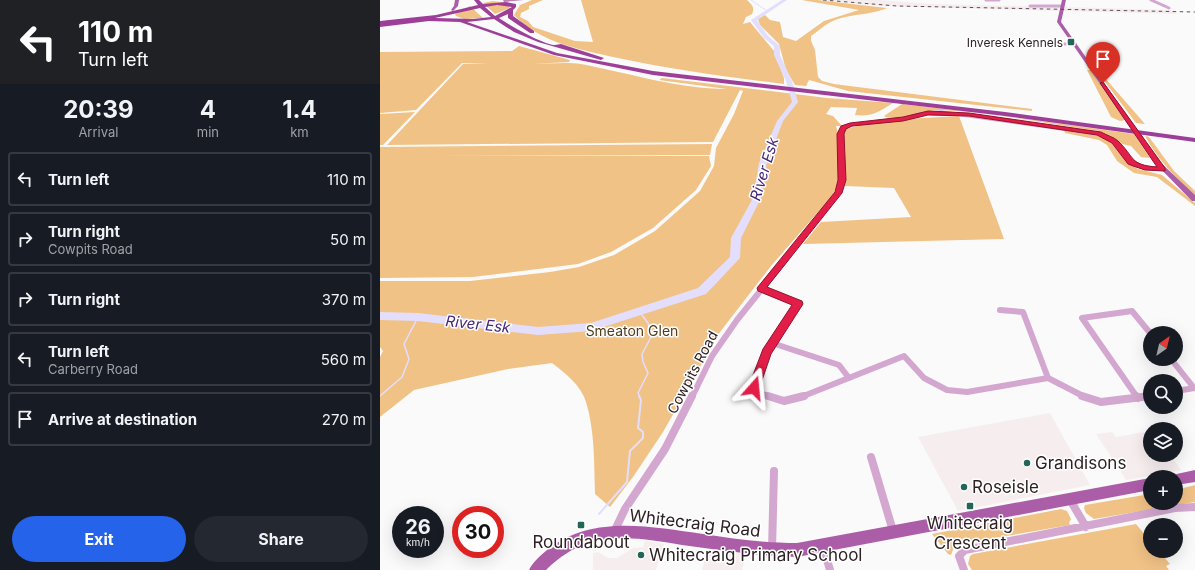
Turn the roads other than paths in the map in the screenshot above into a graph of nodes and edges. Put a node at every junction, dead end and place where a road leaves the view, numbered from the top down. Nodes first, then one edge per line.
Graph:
1 (457, 0) edge
2 (472, 0) edge
3 (496, 0) edge
4 (522, 0) edge
5 (526, 0) edge
6 (986, 0) edge
7 (999, 0) edge
8 (1064, 0) edge
9 (1151, 0) edge
10 (504, 1) edge
11 (1030, 6) dead end
12 (1062, 8) junction
13 (1169, 8) dead end
14 (512, 9) junction
15 (451, 11) junction
16 (486, 14) junction
17 (452, 20) junction
18 (462, 22) junction
19 (380, 24) edge
20 (1053, 44) dead end
21 (1075, 44) junction
22 (613, 66) junction
23 (632, 66) junction
24 (763, 85) junction
25 (822, 92) junction
26 (1195, 136) edge
27 (1195, 140) edge
28 (1162, 169) junction
29 (1195, 199) edge
30 (761, 288) junction
31 (1000, 310) dead end
32 (1144, 326) edge
33 (772, 343) junction
34 (1177, 366) edge
35 (849, 378) junction
36 (1048, 378) junction
37 (1195, 388) edge
38 (1183, 390) edge
39 (1143, 397) edge
40 (1138, 398) junction
41 (871, 457) dead end
42 (774, 471) dead end
43 (1195, 476) edge
44 (1183, 478) edge
45 (1143, 485) edge
46 (1069, 498) junction
47 (1195, 507) edge
48 (1086, 527) junction
49 (893, 531) junction
50 (614, 532) junction
51 (823, 545) junction
52 (772, 550) junction
53 (536, 570) edge
54 (830, 570) edge
55 (964, 570) edge

1 - 15 main road
2 - 16 highway
3 - 10 highway
3 - 15 highway
4 - 10 main road
5 - 14 main road
6 - 7 street
8 - 12 main road
9 - 13 street
10 - 14 highway
11 - 12 street
12 - 21 main road
14 - 18 highway
14 - 23 highway
15 - 17 highway
15 - 19 highway
16 - 22 highway
16 - 23 highway
17 - 18 highway
17 - 19 highway
18 - 22 highway
20 - 21 street
21 - 28 main road
22 - 24 highway
23 - 24 highway
24 - 25 highway
25 - 26 highway
25 - 27 highway
28 - 29 main road
28 - 30 street, Cowpits Road
30 - 33 street
30 - 50 street, Cowpits Road
31 - 36 street
32 - 40 street
33 - 35 street
33 - 35 street
34 - 37 street
35 - 36 street
36 - 40 street
37 - 38 street
39 - 40 street
41 - 49 street
42 - 52 street, Whitecraig Road
43 - 44 main road
45 - 46 main road, Whitecraig Road
46 - 48 street
46 - 49 main road, Whitecraig Road
47 - 48 street
48 - 55 street
49 - 51 main road, Whitecraig Road
50 - 52 main road, Whitecraig Road
50 - 53 main road, Whitecraig Road
51 - 52 main road, Whitecraig Road
51 - 54 street

